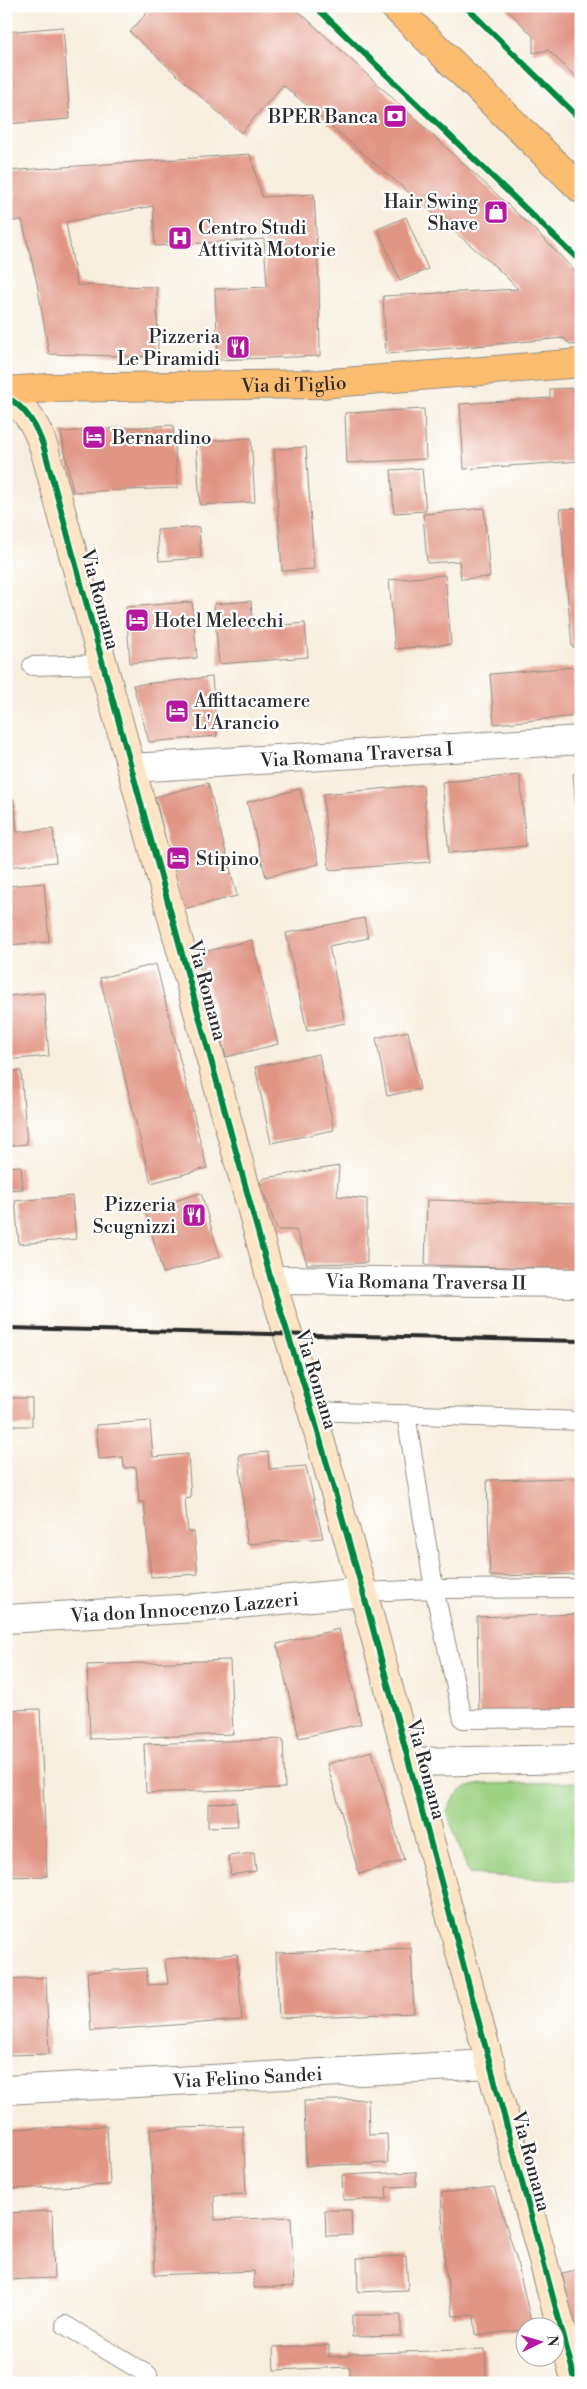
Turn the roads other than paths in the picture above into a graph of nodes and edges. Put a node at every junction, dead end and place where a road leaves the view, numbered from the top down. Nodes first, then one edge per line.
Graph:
1 (394, 6) edge
2 (577, 178) edge
3 (581, 363) edge
4 (6, 391) edge
5 (6, 397) edge
6 (103, 664) junction
7 (32, 666) dead end
8 (581, 740) edge
9 (132, 768) junction
10 (271, 1280) junction
11 (581, 1283) edge
12 (312, 1411) junction
13 (406, 1414) junction
14 (581, 1421) edge
15 (581, 1588) edge
16 (434, 1589) junction
17 (363, 1592) junction
18 (6, 1619) edge
19 (581, 1718) edge
20 (581, 1759) edge
21 (409, 1762) junction
22 (491, 2064) junction
23 (6, 2090) edge
24 (65, 2325) dead end
25 (148, 2383) edge
26 (576, 2383) edge

1 - 2 main road
3 - 4 main road, Via di Tiglio
5 - 6 main road, Via Romana
6 - 7 lane
6 - 9 main road, Via Romana
8 - 9 street, Via Romana Traversa I
9 - 10 main road, Via Romana
10 - 11 street, Via Romana Traversa II
10 - 12 main road, Via Romana
12 - 13 lane
12 - 17 main road, Via Romana
13 - 14 lane
13 - 16 lane
15 - 16 lane
16 - 17 lane
16 - 19 lane
17 - 18 street, Via don Innocenzo Lazzeri
17 - 21 main road, Via Romana
20 - 21 street
21 - 22 main road, Via Romana
22 - 23 street, Via Felino Sandei
22 - 26 main road, Via Romana
24 - 25 lane

